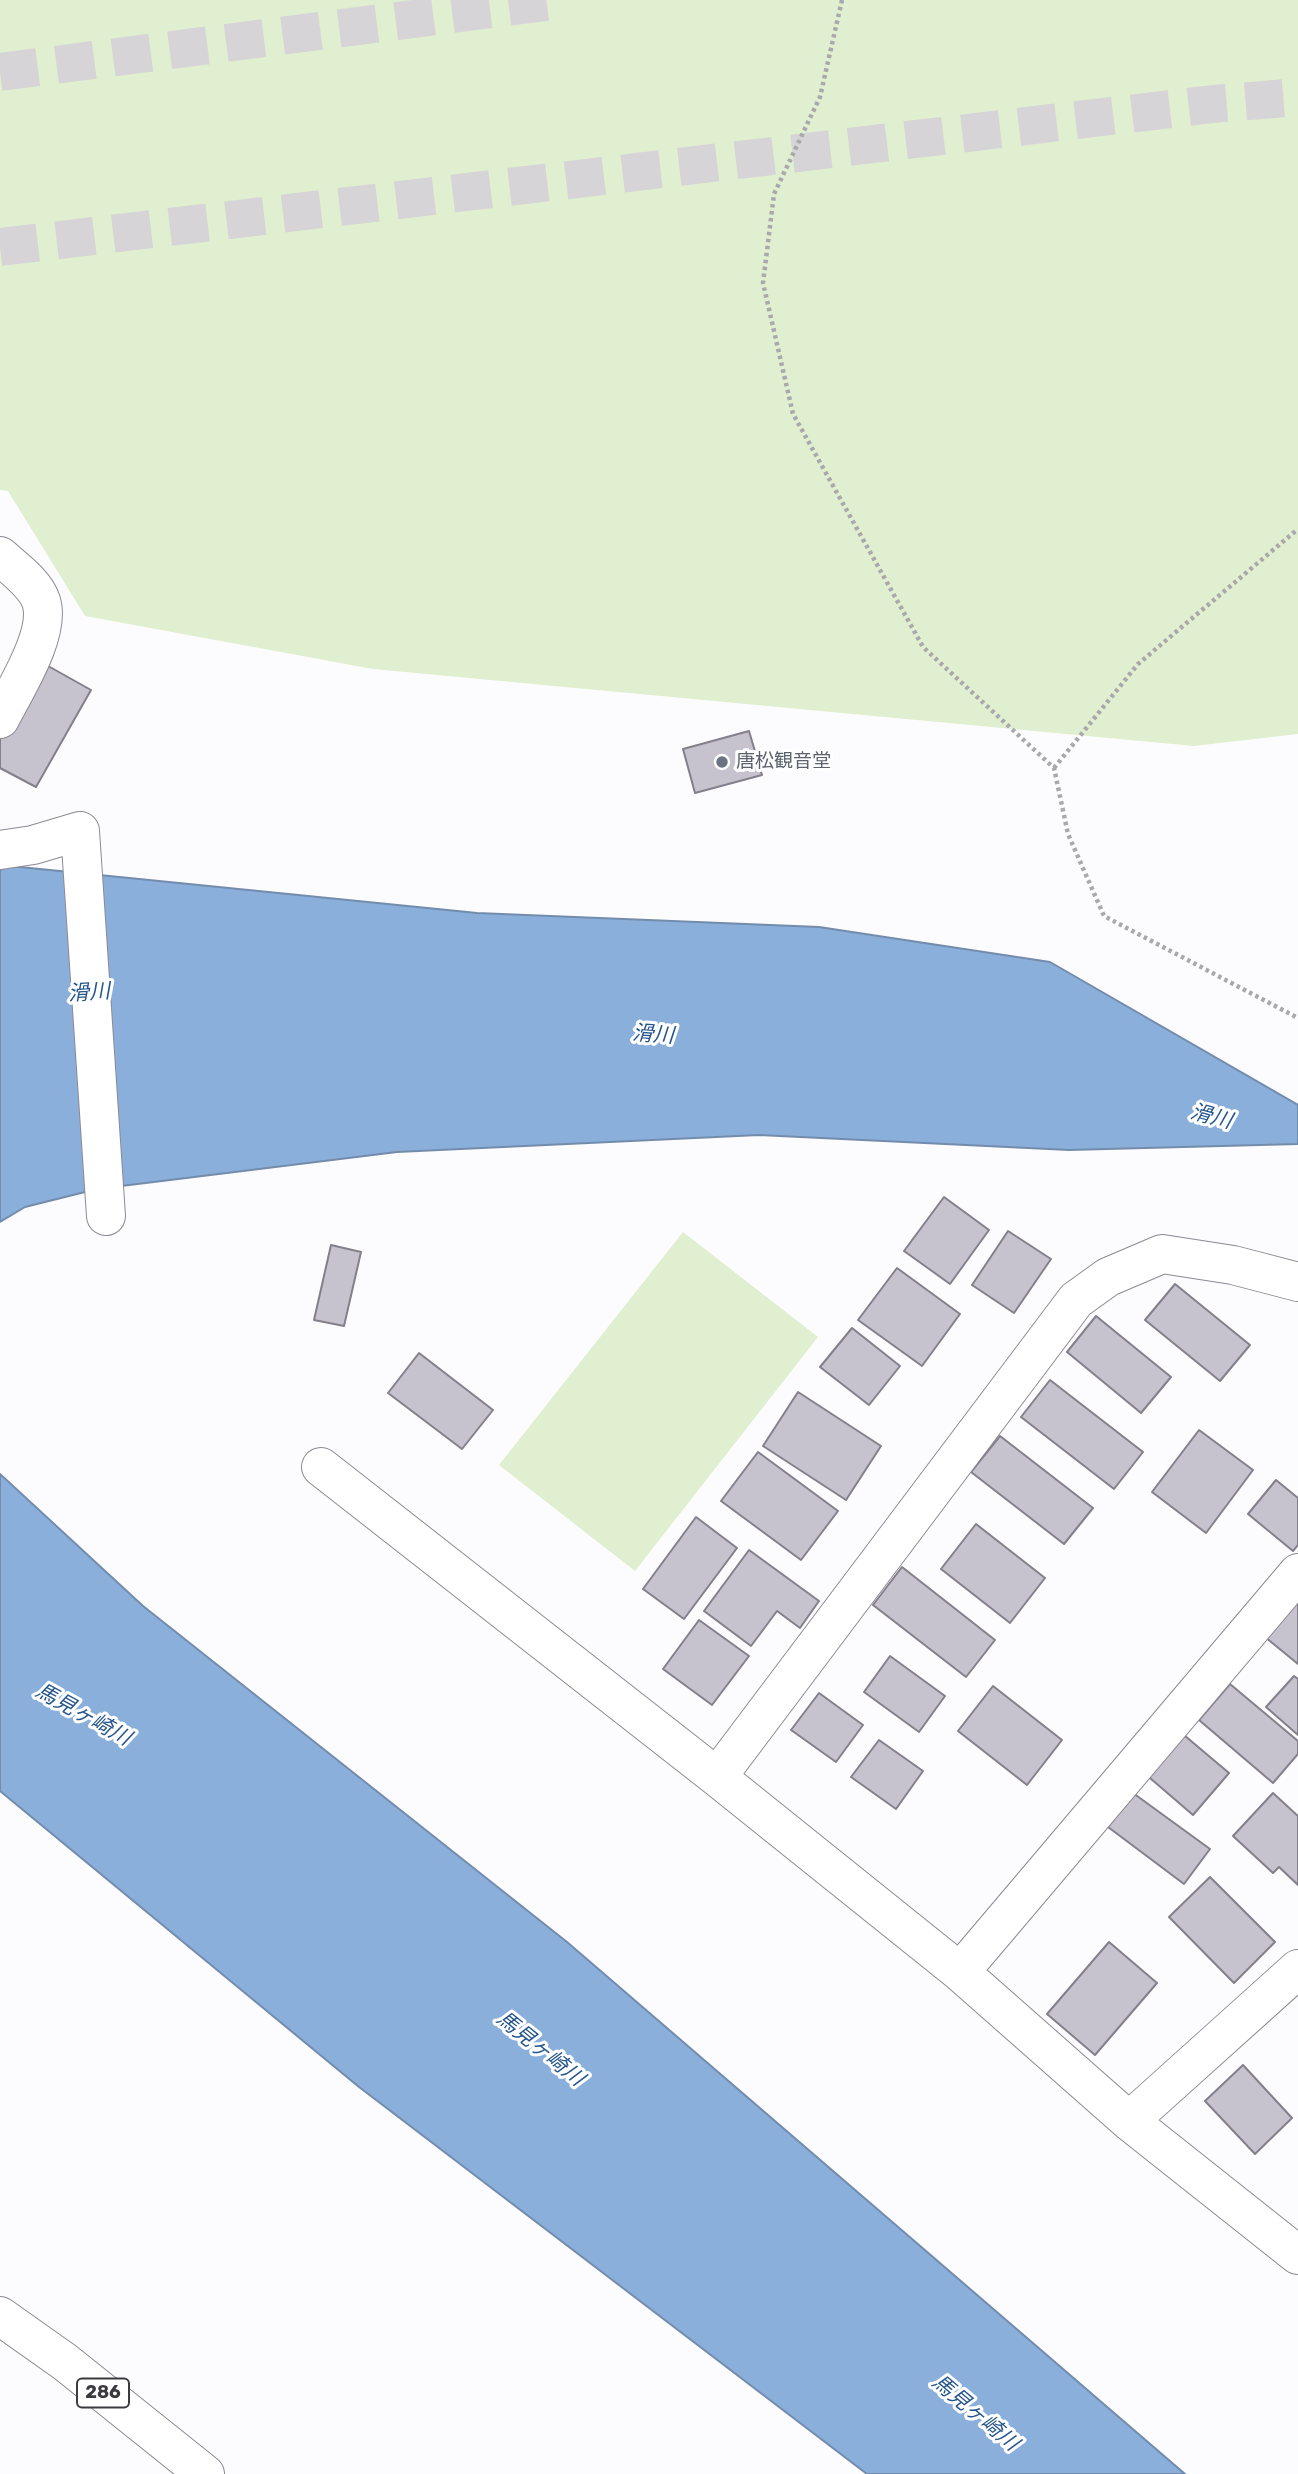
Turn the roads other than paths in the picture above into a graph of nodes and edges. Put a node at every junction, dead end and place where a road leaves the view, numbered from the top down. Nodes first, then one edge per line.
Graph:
1 (0, 556) edge
2 (0, 719) edge
3 (0, 850) edge
4 (106, 1216) dead end
5 (1298, 1282) edge
6 (321, 1467) dead end
7 (1298, 1573) edge
8 (717, 1777) junction
9 (1298, 1969) edge
10 (960, 1972) junction
11 (1129, 2121) junction
12 (1298, 2255) edge
13 (0, 2316) edge
14 (205, 2474) edge

1 - 2 main road
3 - 4 main road
5 - 8 main road
6 - 8 main road
7 - 10 main road
8 - 10 main road
9 - 11 main road
10 - 11 main road
11 - 12 main road
13 - 14 main road, 286

